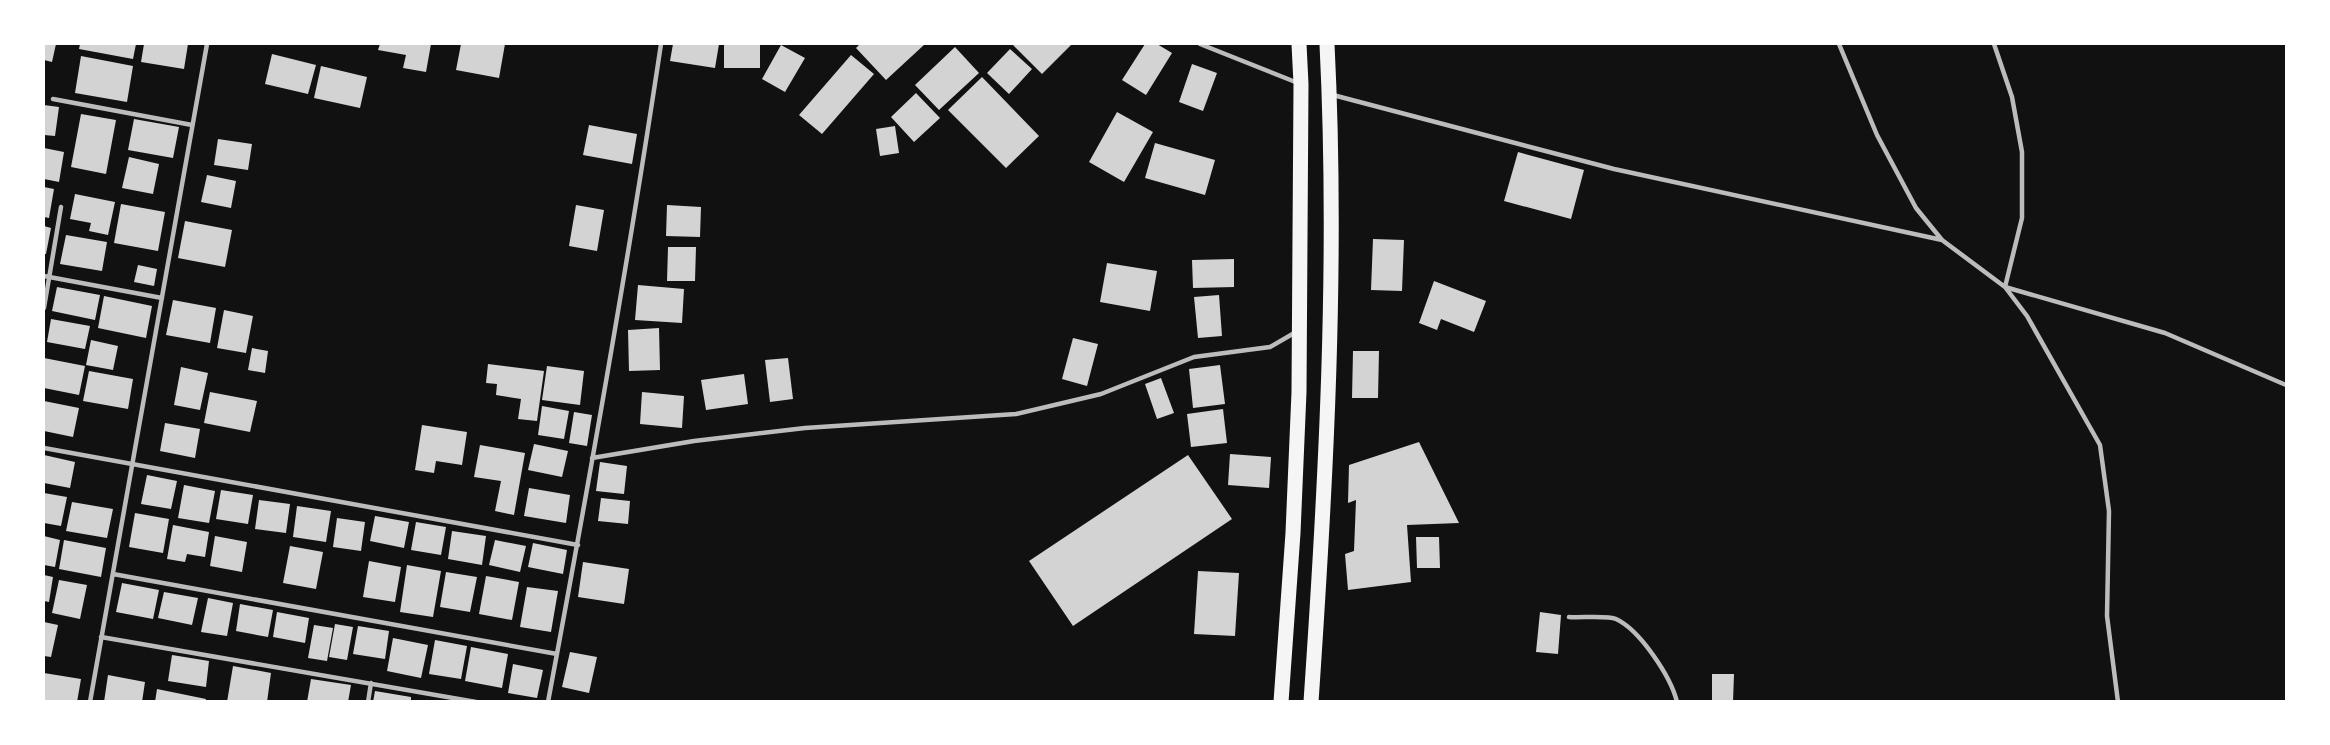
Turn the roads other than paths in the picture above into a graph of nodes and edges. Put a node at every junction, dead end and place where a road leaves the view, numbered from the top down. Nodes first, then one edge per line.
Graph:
1 (207, 44) edge
2 (662, 44) edge
3 (1200, 44) edge
4 (1299, 44) edge
5 (1327, 44) edge
6 (1839, 44) edge
7 (1994, 44) edge
8 (1301, 84) junction
9 (1330, 94) junction
10 (53, 99) dead end
11 (192, 125) junction
12 (61, 207) dead end
13 (1942, 240) junction
14 (47, 276) edge
15 (2006, 287) junction
16 (162, 298) junction
17 (44, 308) edge
18 (1298, 331) junction
19 (2286, 386) edge
20 (44, 447) edge
21 (592, 458) junction
22 (132, 464) junction
23 (578, 544) junction
24 (113, 574) junction
25 (1569, 617) dead end
26 (101, 637) junction
27 (557, 654) junction
28 (371, 683) junction
29 (90, 702) edge
30 (368, 702) edge
31 (476, 702) edge
32 (548, 702) edge
33 (1281, 702) edge
34 (1311, 702) edge
35 (1677, 702) edge
36 (2118, 702) edge

1 - 11 lane
2 - 21 lane
3 - 8 lane
4 - 8 highway
5 - 9 highway
6 - 13 lane
7 - 15 lane
8 - 18 highway
9 - 13 lane
9 - 34 highway
10 - 11 lane
11 - 16 lane
12 - 14 lane
13 - 15 lane
14 - 16 lane
14 - 17 lane
15 - 19 lane
15 - 36 lane
16 - 22 lane
18 - 21 lane
18 - 33 highway
20 - 22 lane
21 - 23 lane
22 - 23 lane
22 - 24 lane
23 - 27 lane
24 - 26 lane
24 - 27 lane
25 - 35 lane
26 - 28 lane
26 - 29 lane
27 - 32 lane
28 - 30 lane
28 - 31 lane

